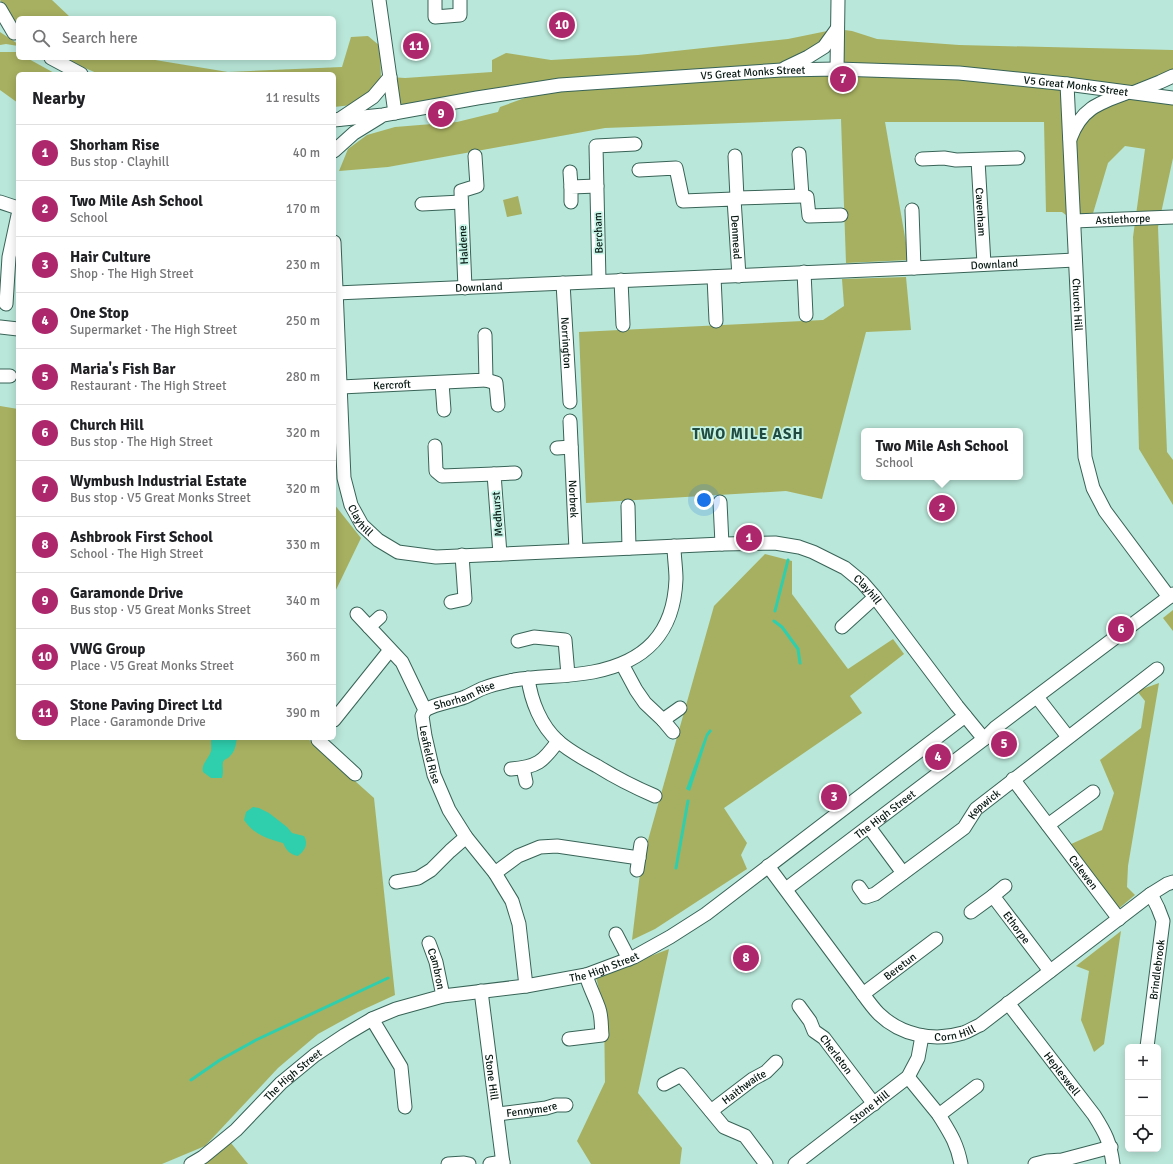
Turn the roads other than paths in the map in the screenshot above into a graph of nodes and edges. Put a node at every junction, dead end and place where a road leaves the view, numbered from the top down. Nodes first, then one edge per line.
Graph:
1 (379, 0) edge
2 (435, 0) edge
3 (460, 0) edge
4 (838, 0) edge
5 (0, 9) edge
6 (0, 23) edge
7 (837, 29) junction
8 (16, 34) edge
9 (55, 60) edge
10 (838, 69) junction
11 (782, 70) junction
12 (77, 72) edge
13 (1173, 76) edge
14 (390, 77) junction
15 (1067, 84) junction
16 (1132, 92) junction
17 (1173, 98) edge
18 (389, 114) junction
19 (336, 120) edge
20 (1069, 143) junction
21 (635, 144) dead end
22 (336, 149) edge
23 (799, 154) dead end
24 (475, 156) dead end
25 (735, 156) dead end
26 (1018, 158) dead end
27 (922, 159) dead end
28 (978, 160) junction
29 (639, 170) dead end
30 (570, 172) dead end
31 (597, 186) junction
32 (571, 187) junction
33 (802, 196) junction
34 (736, 199) junction
35 (0, 202) edge
36 (461, 202) junction
37 (571, 202) dead end
38 (422, 204) dead end
39 (16, 207) edge
40 (912, 210) dead end
41 (841, 215) dead end
42 (1173, 217) edge
43 (1074, 221) junction
44 (16, 224) edge
45 (1075, 260) junction
46 (984, 264) junction
47 (914, 268) junction
48 (804, 272) junction
49 (738, 276) junction
50 (714, 277) junction
51 (621, 280) junction
52 (599, 281) junction
53 (563, 283) junction
54 (465, 288) junction
55 (336, 293) joint
56 (8, 305) edge
57 (806, 315) dead end
58 (716, 321) dead end
59 (623, 325) dead end
60 (0, 327) edge
61 (16, 329) edge
62 (485, 335) dead end
63 (486, 380) junction
64 (442, 383) junction
65 (341, 387) junction
66 (570, 402) dead end
67 (498, 405) dead end
68 (444, 410) dead end
69 (570, 421) dead end
70 (338, 435) edge
71 (435, 446) dead end
72 (571, 447) junction
73 (557, 448) dead end
74 (516, 473) dead end
75 (494, 474) junction
76 (720, 502) dead end
77 (628, 506) dead end
78 (722, 544) junction
79 (674, 546) junction
80 (629, 548) junction
81 (576, 550) junction
82 (500, 554) junction
83 (462, 555) junction
84 (1171, 595) edge
85 (875, 597) junction
86 (451, 602) dead end
87 (357, 614) dead end
88 (380, 617) dead end
89 (369, 627) junction
90 (842, 627) dead end
91 (518, 641) dead end
92 (390, 650) junction
93 (622, 664) junction
94 (1156, 669) dead end
95 (568, 675) junction
96 (528, 678) junction
97 (1037, 697) junction
98 (680, 708) dead end
99 (425, 710) junction
100 (965, 716) junction
101 (336, 718) edge
102 (663, 720) junction
103 (673, 732) dead end
104 (1068, 737) junction
105 (984, 739) junction
106 (319, 740) edge
107 (558, 741) junction
108 (355, 774) dead end
109 (1013, 779) junction
110 (526, 782) dead end
111 (1093, 792) dead end
112 (654, 796) dead end
113 (1048, 825) junction
114 (869, 827) junction
115 (466, 837) junction
116 (642, 844) dead end
117 (768, 866) junction
118 (495, 873) junction
119 (904, 873) junction
120 (396, 882) dead end
121 (1173, 882) edge
122 (858, 886) dead end
123 (1004, 886) dead end
124 (786, 889) junction
125 (1151, 894) junction
126 (993, 896) junction
127 (971, 912) dead end
128 (1119, 919) junction
129 (615, 934) dead end
130 (936, 939) dead end
131 (429, 943) dead end
132 (629, 959) junction
133 (1050, 971) junction
134 (586, 975) junction
135 (526, 986) junction
136 (481, 991) junction
137 (863, 994) junction
138 (443, 996) junction
139 (1008, 1003) junction
140 (799, 1006) dead end
141 (372, 1020) junction
142 (922, 1036) junction
143 (569, 1039) dead end
144 (1147, 1044) edge
145 (776, 1062) dead end
146 (908, 1077) junction
147 (664, 1084) dead end
148 (977, 1086) dead end
149 (401, 1100) dead end
150 (874, 1104) junction
151 (566, 1105) dead end
152 (711, 1111) junction
153 (498, 1114) junction
154 (938, 1115) junction
155 (1111, 1147) junction
156 (499, 1163) edge
157 (191, 1164) edge
158 (448, 1164) edge
159 (469, 1164) edge
160 (766, 1164) edge
161 (795, 1164) edge
162 (961, 1164) edge
163 (1035, 1164) edge
164 (1113, 1164) edge

1 - 14 street
2 - 3 street
4 - 7 street
5 - 8 street
6 - 8 street
7 - 10 street
7 - 11 street
9 - 12 street
10 - 11 street, V5 Great Monks Street
10 - 15 street, V5 Great Monks Street
11 - 18 street, V5 Great Monks Street
13 - 16 street
14 - 18 street
14 - 19 street
15 - 16 street, V5 Great Monks Street
15 - 20 street, Church Hill
16 - 17 street, V5 Great Monks Street
16 - 20 street
18 - 19 street, V5 Great Monks Street
18 - 22 street
20 - 43 street, Church Hill
21 - 31 street, Bercham
23 - 33 street
24 - 36 street
25 - 34 street, Denmead
26 - 28 street
27 - 28 street
28 - 46 street, Cavenham
29 - 34 street, Denmead
30 - 32 street
31 - 32 street
31 - 52 street, Bercham
32 - 37 street
33 - 34 street, Denmead
33 - 41 street
34 - 49 street, Denmead
35 - 39 street
36 - 38 street
36 - 54 street, Haldene
40 - 47 street
42 - 43 street, Astlethorpe
43 - 45 street, Church Hill
44 - 56 street
45 - 46 street, Downland
45 - 84 street, Church Hill
46 - 47 street, Downland
47 - 48 street, Downland
48 - 49 street, Downland
48 - 57 street
49 - 50 street, Downland
50 - 51 street, Downland
50 - 58 street
51 - 52 street, Downland
51 - 59 street
52 - 53 street, Downland
53 - 54 street, Downland
53 - 66 street, Norrington
54 - 55 street, Downland
55 - 65 street, Clayhill
60 - 61 street
62 - 63 street
63 - 64 street, Kercroft
63 - 67 street
64 - 65 street, Kercroft
64 - 68 street
65 - 70 street, Clayhill
69 - 72 street, Norbrek
70 - 83 street, Clayhill
71 - 75 street
72 - 73 street
72 - 81 street, Norbrek
74 - 75 street
75 - 82 street, Medhurst
76 - 78 street
77 - 80 street
78 - 79 street, Clayhill
78 - 85 street, Clayhill
79 - 80 street, Clayhill
79 - 93 street, Shorham Rise
80 - 81 street, Clayhill
81 - 82 street, Clayhill
82 - 83 street, Clayhill
83 - 86 street
84 - 97 street, The High Street
85 - 90 street
85 - 100 street, Clayhill
87 - 89 street, Leafield Rise
88 - 89 street
89 - 92 street, Leafield Rise
91 - 95 street
92 - 99 street, Leafield Rise
92 - 101 street
93 - 95 street, Shorham Rise
93 - 102 street
94 - 104 street, Kepwick
95 - 96 street, Shorham Rise
96 - 99 street, Shorham Rise
96 - 107 street
97 - 104 street
97 - 105 street, The High Street
98 - 102 street
99 - 115 street, Leafield Rise
100 - 105 street
100 - 117 street, The High Street
102 - 103 street
104 - 109 street, Kepwick
105 - 114 street, The High Street
106 - 108 street
107 - 110 street
107 - 112 street
109 - 113 street, Calewen
109 - 119 street, Kepwick
111 - 113 street
113 - 128 street, Calewen
114 - 119 street
114 - 124 street, The High Street
115 - 118 street, Leafield Rise
115 - 120 street
116 - 118 street
117 - 124 street, Corn Hill
117 - 132 street, The High Street
118 - 135 street, Leafield Rise
119 - 122 street, Kepwick
121 - 125 street, Corn Hill
123 - 126 street
124 - 137 street, Corn Hill
125 - 128 street, Corn Hill
125 - 144 street, Brindlebrook
126 - 127 street
126 - 133 street, Ethorpe
128 - 133 street, Corn Hill
129 - 132 street
130 - 137 street, Beretun
131 - 138 street, Cambron
132 - 134 street, The High Street
133 - 139 street, Corn Hill
134 - 135 street, The High Street
134 - 143 street
135 - 136 street, The High Street
136 - 138 street, The High Street
136 - 153 street, Stone Hill
137 - 142 street, Corn Hill
138 - 141 street, The High Street
139 - 142 street, Corn Hill
139 - 155 street, Hepleswell
140 - 150 street, Cherleton
141 - 149 street
141 - 157 street, The High Street
142 - 146 street, Stone Hill
145 - 152 street, Haithwaite
146 - 150 street, Stone Hill
146 - 154 street
147 - 152 street, Haithwaite
148 - 154 street
150 - 161 street, Stone Hill
151 - 153 street, Fennymere
152 - 160 street, Haithwaite
153 - 156 street, Stone Hill
154 - 162 street
155 - 163 street
155 - 164 street, Hepleswell
158 - 159 street

